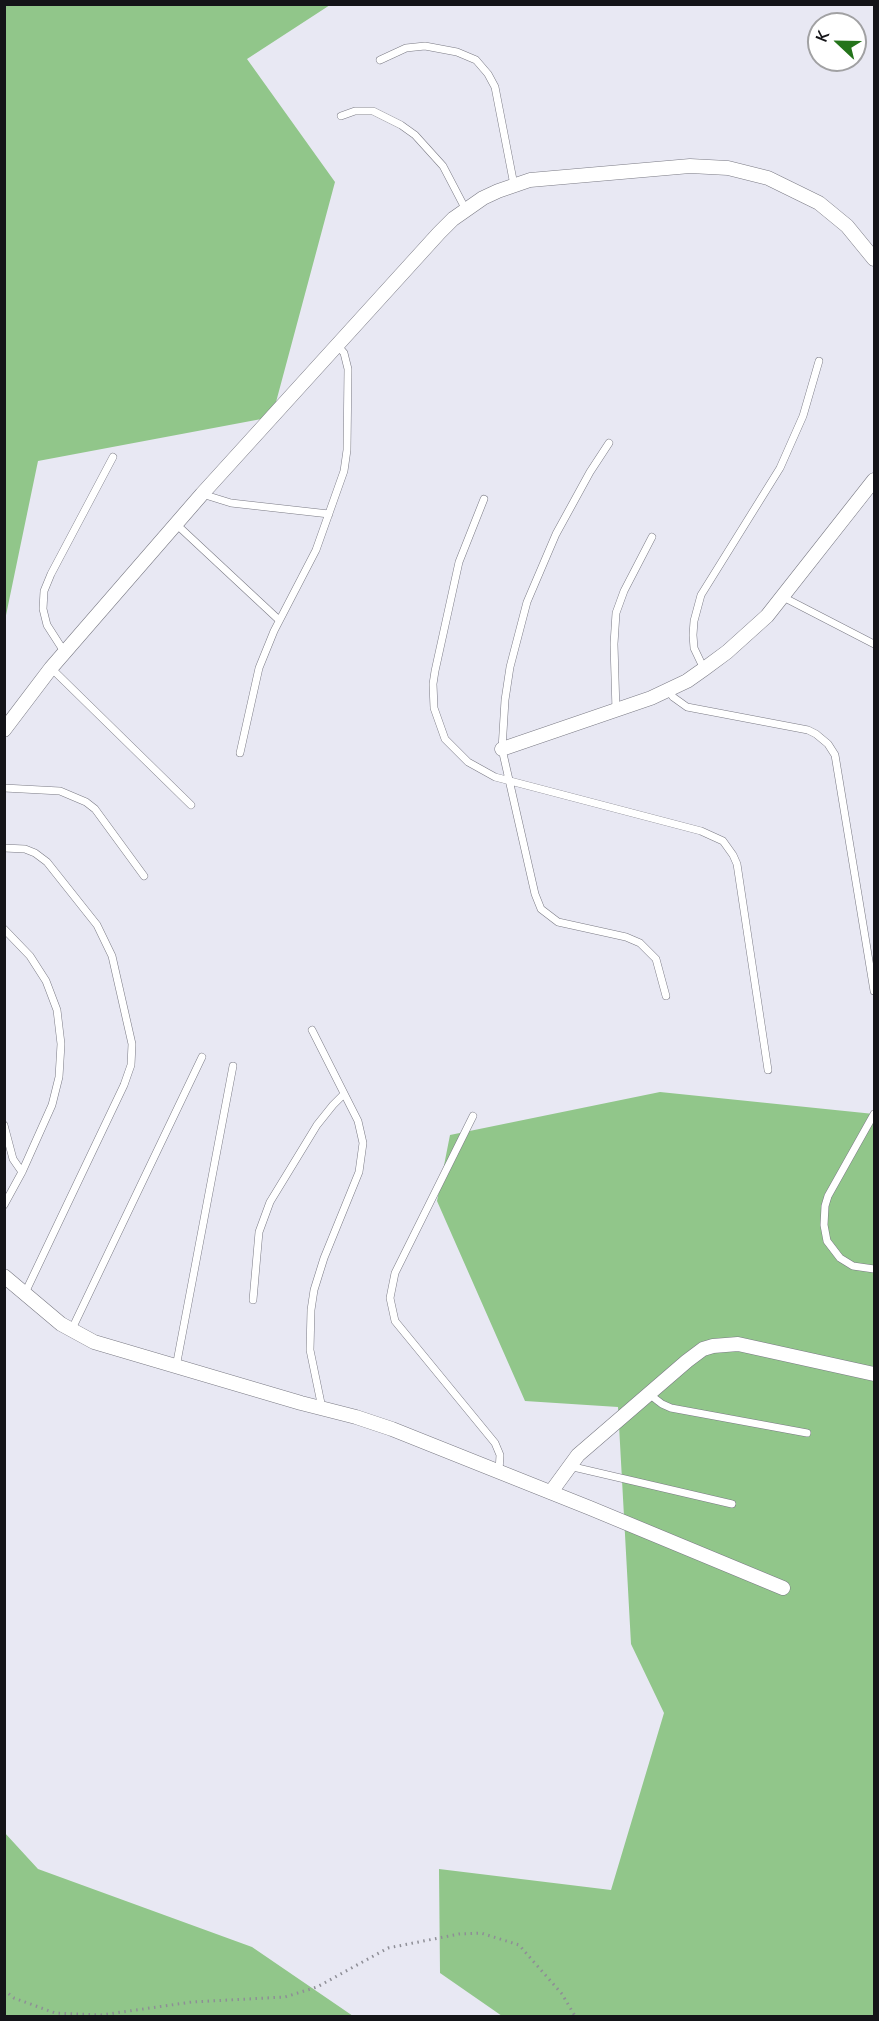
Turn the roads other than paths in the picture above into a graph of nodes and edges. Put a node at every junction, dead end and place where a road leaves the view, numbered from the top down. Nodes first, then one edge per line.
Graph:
1 (380, 60) dead end
2 (341, 116) dead end
3 (514, 185) junction
4 (466, 210) junction
5 (874, 259) edge
6 (337, 345) junction
7 (819, 361) dead end
8 (609, 442) dead end
9 (114, 457) dead end
10 (874, 480) edge
11 (202, 494) junction
12 (484, 500) dead end
13 (329, 514) junction
14 (176, 524) junction
15 (652, 537) dead end
16 (783, 597) junction
17 (279, 620) junction
18 (874, 644) edge
19 (65, 653) junction
20 (51, 668) junction
21 (704, 669) junction
22 (668, 690) junction
23 (616, 711) junction
24 (4, 730) edge
25 (502, 749) junction
26 (240, 753) dead end
27 (510, 782) junction
28 (4, 788) edge
29 (191, 805) dead end
30 (4, 848) edge
31 (144, 876) dead end
32 (4, 929) edge
33 (874, 991) edge
34 (666, 996) dead end
35 (312, 1030) dead end
36 (202, 1057) dead end
37 (233, 1066) dead end
38 (768, 1070) dead end
39 (344, 1095) junction
40 (874, 1114) edge
41 (473, 1116) dead end
42 (4, 1125) edge
43 (22, 1172) junction
44 (4, 1205) edge
45 (874, 1269) edge
46 (4, 1276) edge
47 (25, 1293) junction
48 (253, 1300) dead end
49 (71, 1331) junction
50 (176, 1367) junction
51 (874, 1374) edge
52 (649, 1394) junction
53 (322, 1408) junction
54 (807, 1434) dead end
55 (569, 1466) junction
56 (499, 1471) junction
57 (551, 1492) junction
58 (732, 1504) dead end
59 (783, 1588) dead end

1 - 3 lane
2 - 4 lane
3 - 4 street
3 - 5 street
4 - 6 street
6 - 11 street
6 - 13 lane
7 - 21 lane
8 - 25 lane
9 - 19 lane
10 - 16 street
11 - 13 lane
11 - 14 street
12 - 27 lane
13 - 17 lane
14 - 17 lane
14 - 19 street
15 - 23 lane
16 - 18 lane
16 - 21 street
17 - 26 lane
19 - 20 street
20 - 24 street
20 - 29 lane
21 - 22 street
22 - 23 street
22 - 33 lane
23 - 25 street
25 - 27 lane
27 - 34 lane
27 - 38 lane
28 - 31 lane
30 - 47 lane
32 - 43 lane
35 - 39 lane
36 - 49 lane
37 - 50 lane
39 - 48 lane
39 - 53 lane
40 - 45 lane
41 - 56 lane
42 - 43 lane
43 - 44 lane
46 - 47 street
47 - 49 street
49 - 50 street
50 - 53 street
51 - 52 street
52 - 54 lane
52 - 55 street
53 - 56 street
55 - 57 street
55 - 58 lane
56 - 57 street
57 - 59 street

